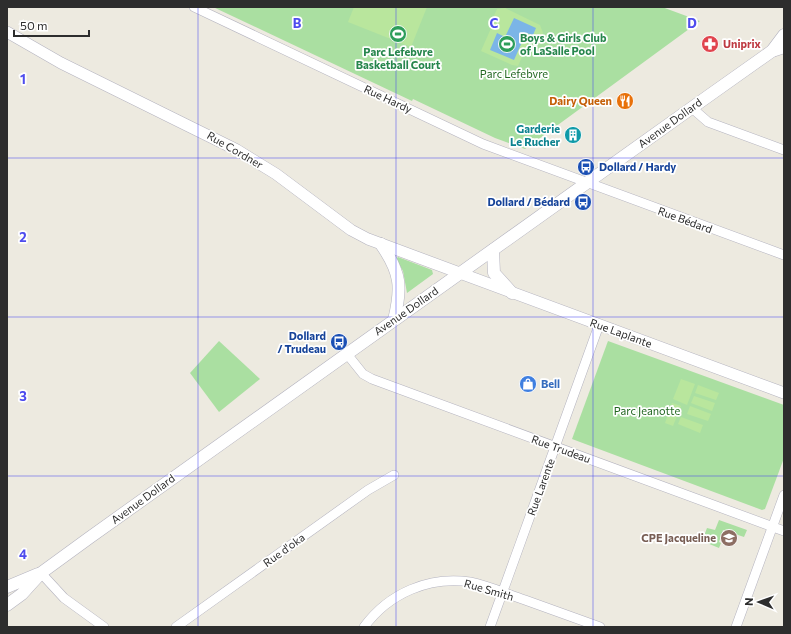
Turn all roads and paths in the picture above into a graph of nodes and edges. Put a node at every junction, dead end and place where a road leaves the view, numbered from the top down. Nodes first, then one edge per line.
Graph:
1 (194, 7) edge
2 (7, 32) edge
3 (784, 34) edge
4 (784, 47) edge
5 (772, 51) junction
6 (692, 108) junction
7 (784, 150) edge
8 (586, 183) junction
9 (381, 244) junction
10 (493, 250) junction
11 (784, 255) edge
12 (459, 274) junction
13 (512, 293) junction
14 (394, 320) junction
15 (599, 325) junction
16 (347, 354) junction
17 (784, 393) edge
18 (555, 447) junction
19 (394, 475) dead end
20 (784, 495) edge
21 (773, 527) junction
22 (784, 531) edge
23 (41, 573) junction
24 (7, 588) edge
25 (503, 592) junction
26 (7, 605) edge
27 (104, 627) edge
28 (176, 627) edge
29 (364, 627) edge
30 (490, 627) edge
31 (600, 627) edge
32 (736, 627) edge

1 - 8 street, Rue Hardy
2 - 9 street, Rue Cordner
3 - 5 main road, Avenue Dollard
4 - 5 main road, Avenue Dollard
5 - 6 main road, Avenue Dollard
6 - 7 street
6 - 8 main road, Avenue Dollard
8 - 10 main road, Avenue Dollard
8 - 11 street, Rue Bédard
9 - 12 street, Rue Cordner
9 - 14 main road
10 - 12 main road, Avenue Dollard
10 - 13 main road
12 - 13 street, Rue Laplante
12 - 14 main road, Avenue Dollard
13 - 15 street, Rue Laplante
14 - 16 main road, Avenue Dollard
15 - 17 street, Rue Laplante
15 - 18 street, Rue Larente
16 - 18 street, Rue Trudeau
16 - 23 main road, Avenue Dollard
18 - 21 street, Rue Trudeau
18 - 25 street, Rue Larente
19 - 28 street, Rue d'oka
20 - 21 street
21 - 22 street, Rue Trudeau
21 - 32 street
23 - 24 main road, Avenue Dollard
23 - 26 main road, Avenue Dollard
23 - 27 street
25 - 29 street, Rue Smith
25 - 30 street, Rue Larente
25 - 31 street, Rue Smith

